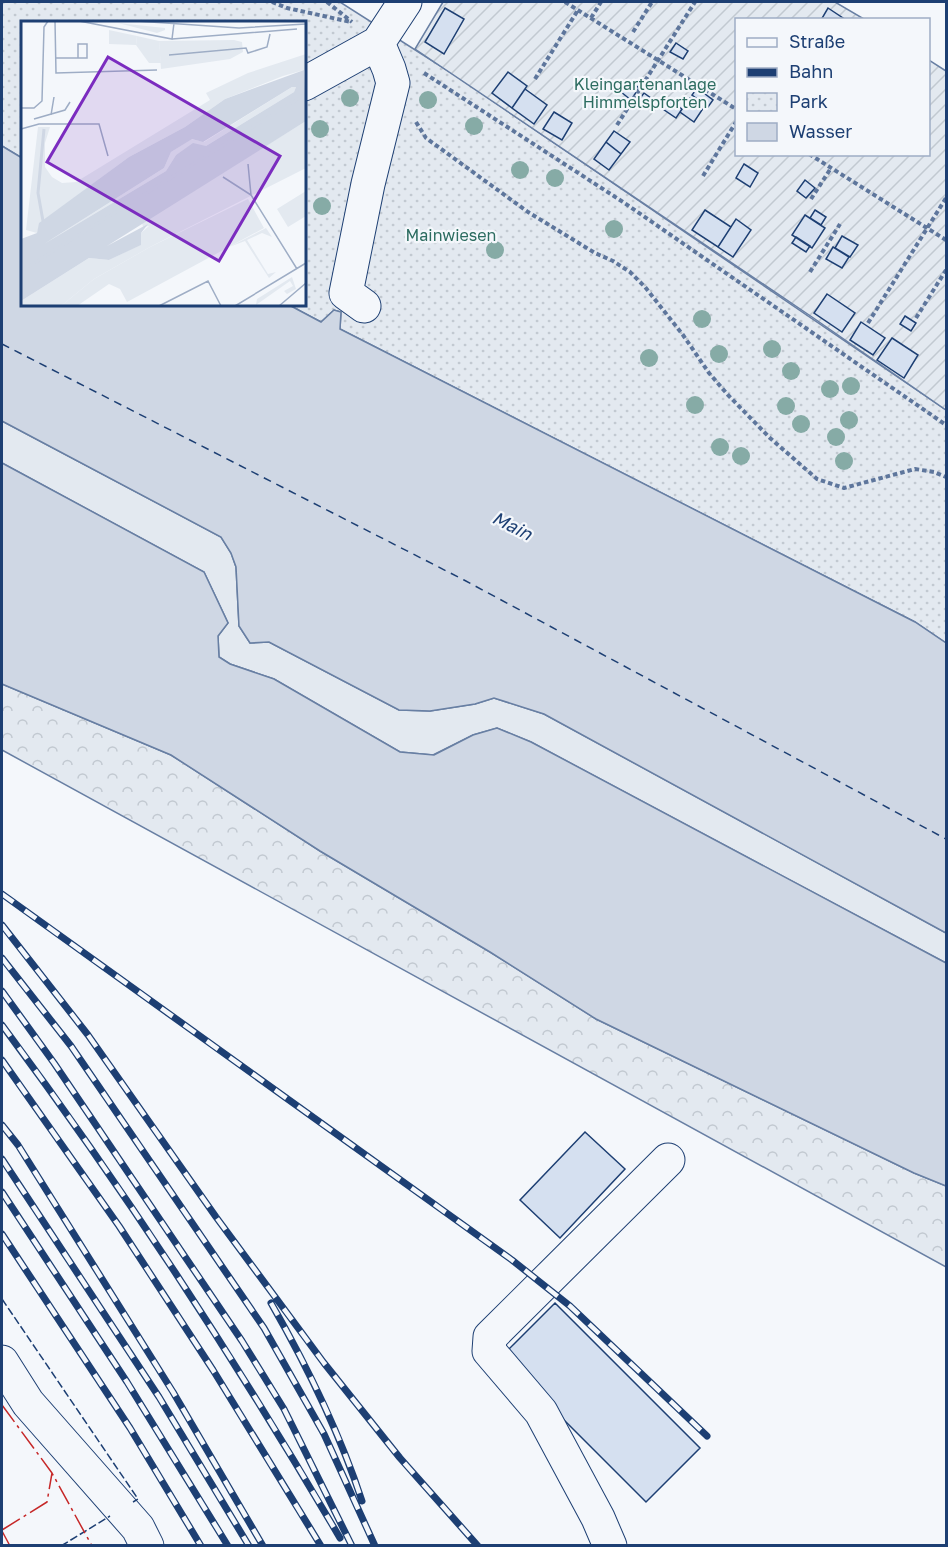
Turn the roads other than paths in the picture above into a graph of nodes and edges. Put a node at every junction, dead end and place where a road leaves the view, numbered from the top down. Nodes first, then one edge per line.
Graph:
1 (405, 2) edge
2 (378, 43) junction
3 (306, 83) edge
4 (364, 306) dead end
5 (668, 1160) dead end
6 (2, 1362) edge
7 (147, 1545) edge
8 (610, 1545) edge

1 - 2 lane
2 - 3 lane
2 - 4 lane
5 - 8 lane
6 - 7 lane

